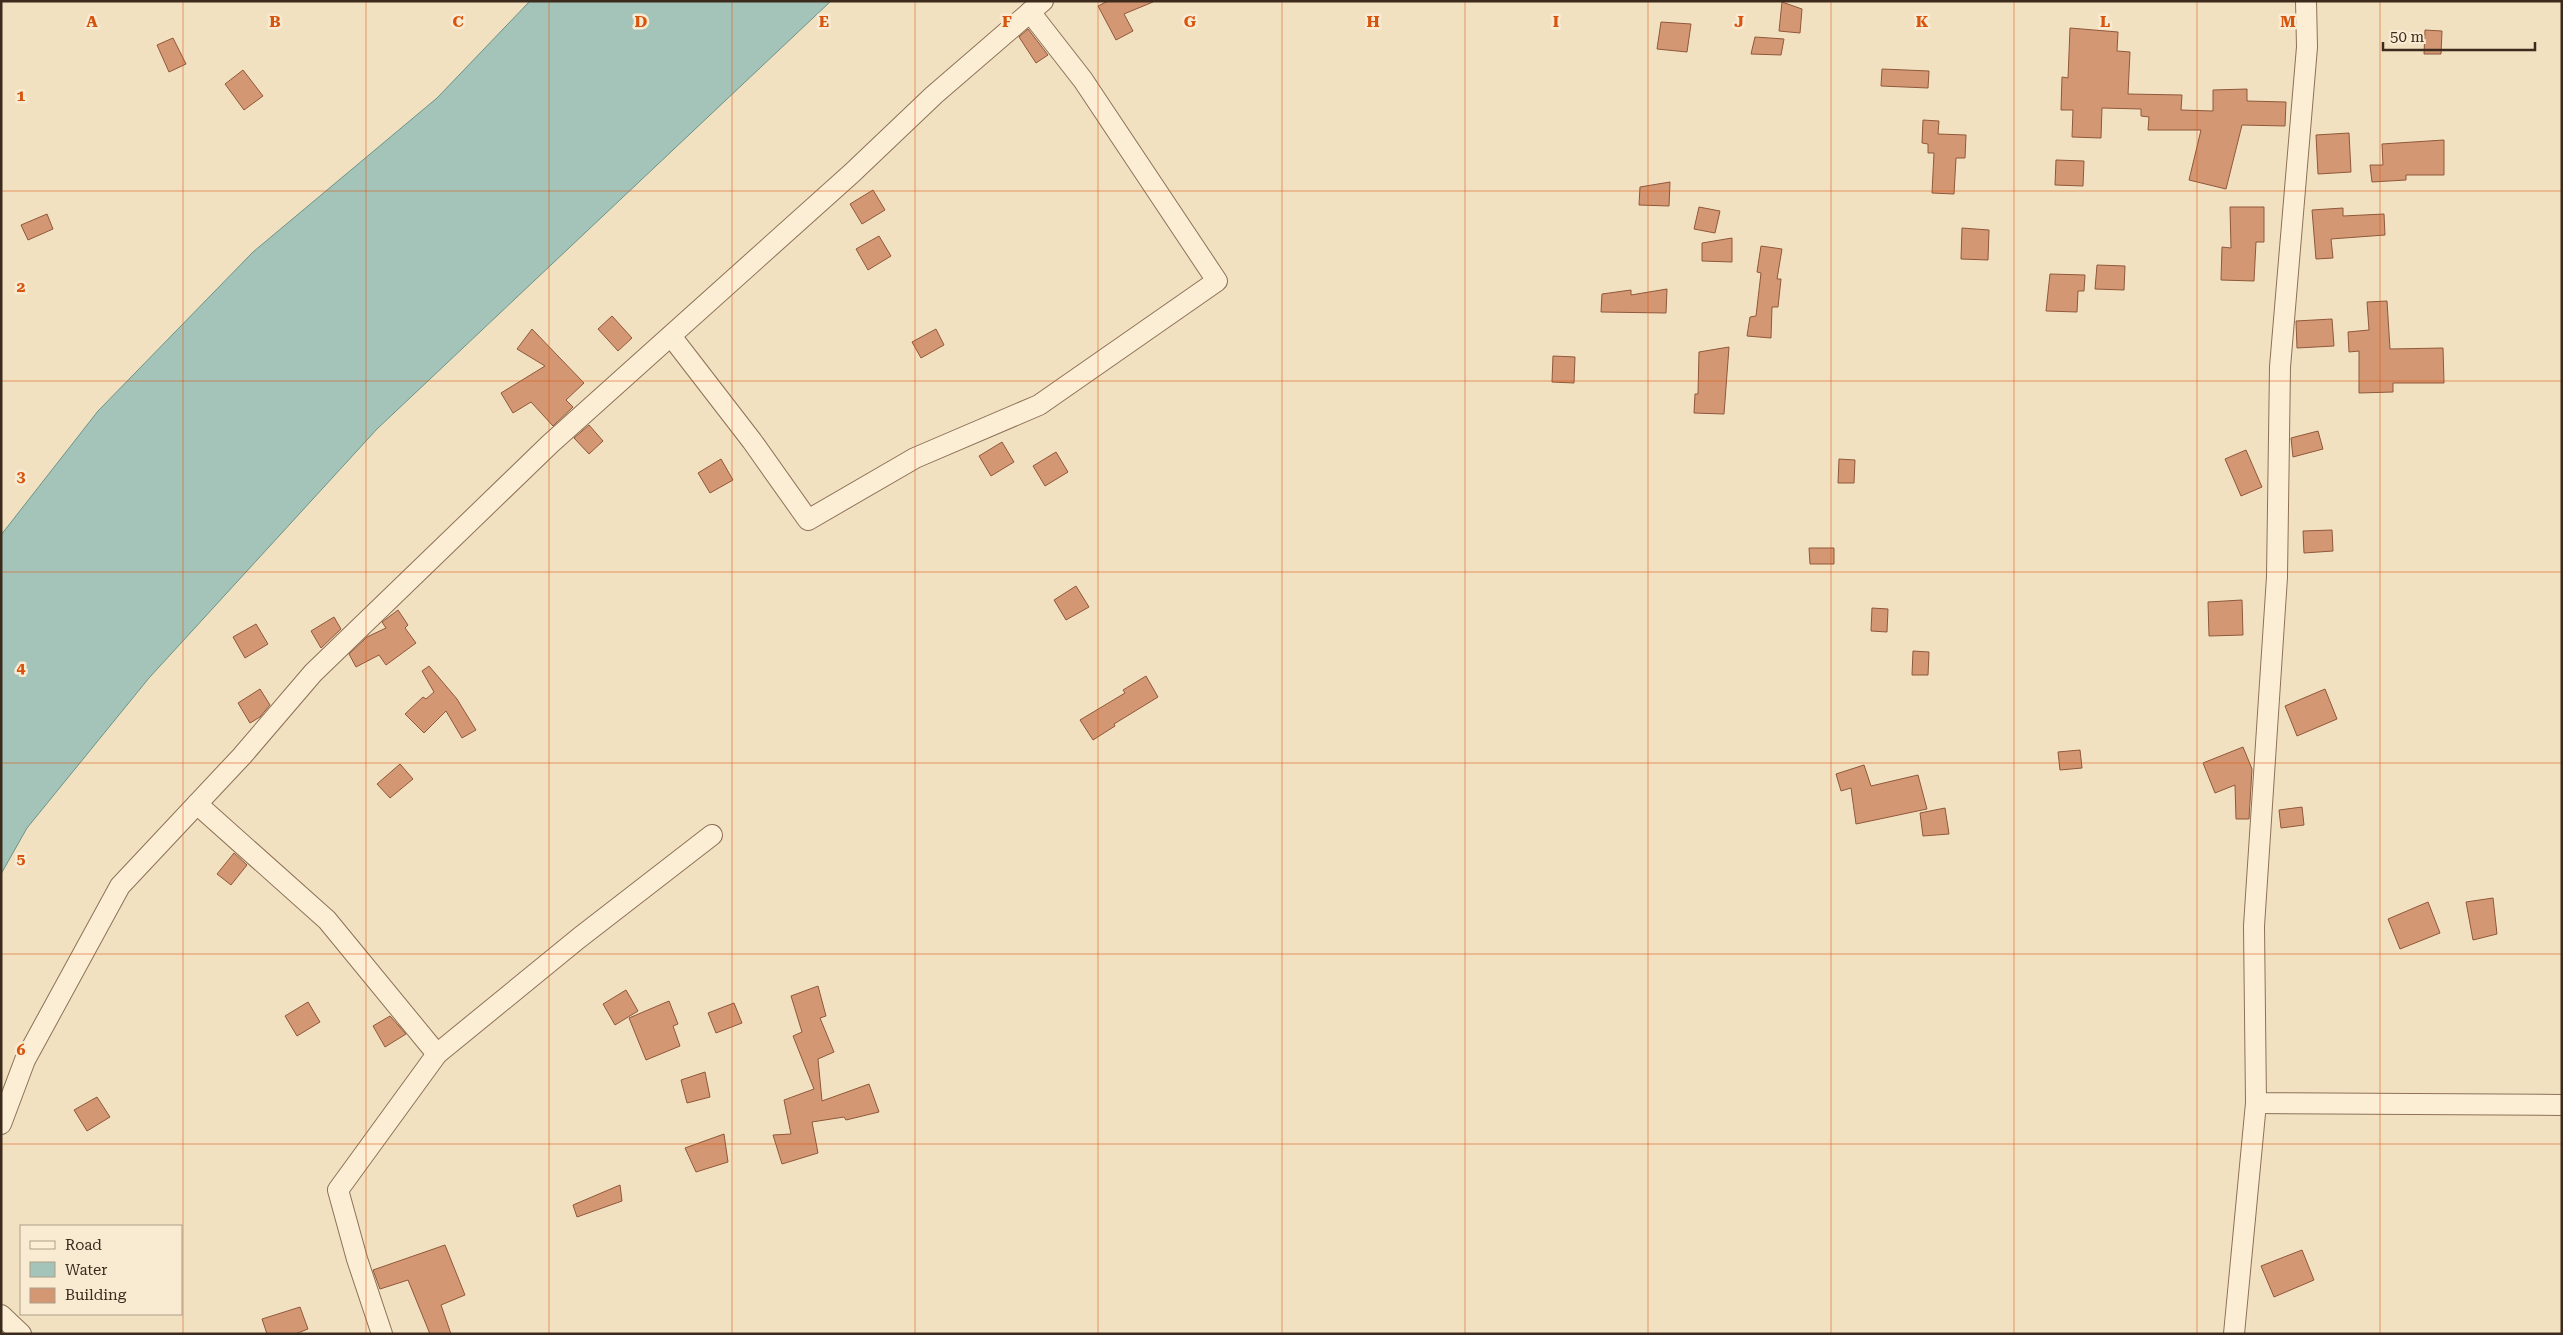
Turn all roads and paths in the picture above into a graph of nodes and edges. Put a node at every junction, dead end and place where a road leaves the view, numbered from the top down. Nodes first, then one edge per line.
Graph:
1 (2306, 1) edge
2 (1037, 7) edge
3 (671, 336) junction
4 (197, 804) junction
5 (712, 835) dead end
6 (437, 1054) junction
7 (2256, 1103) junction
8 (2562, 1105) edge
9 (1, 1124) edge
10 (1, 1315) edge
11 (21, 1334) edge
12 (382, 1334) edge
13 (2234, 1334) edge

1 - 7 street
2 - 3 street
2 - 3 street
3 - 4 street
4 - 6 street
4 - 9 street
5 - 6 street
6 - 12 street
7 - 8 street
7 - 13 street
10 - 11 street

